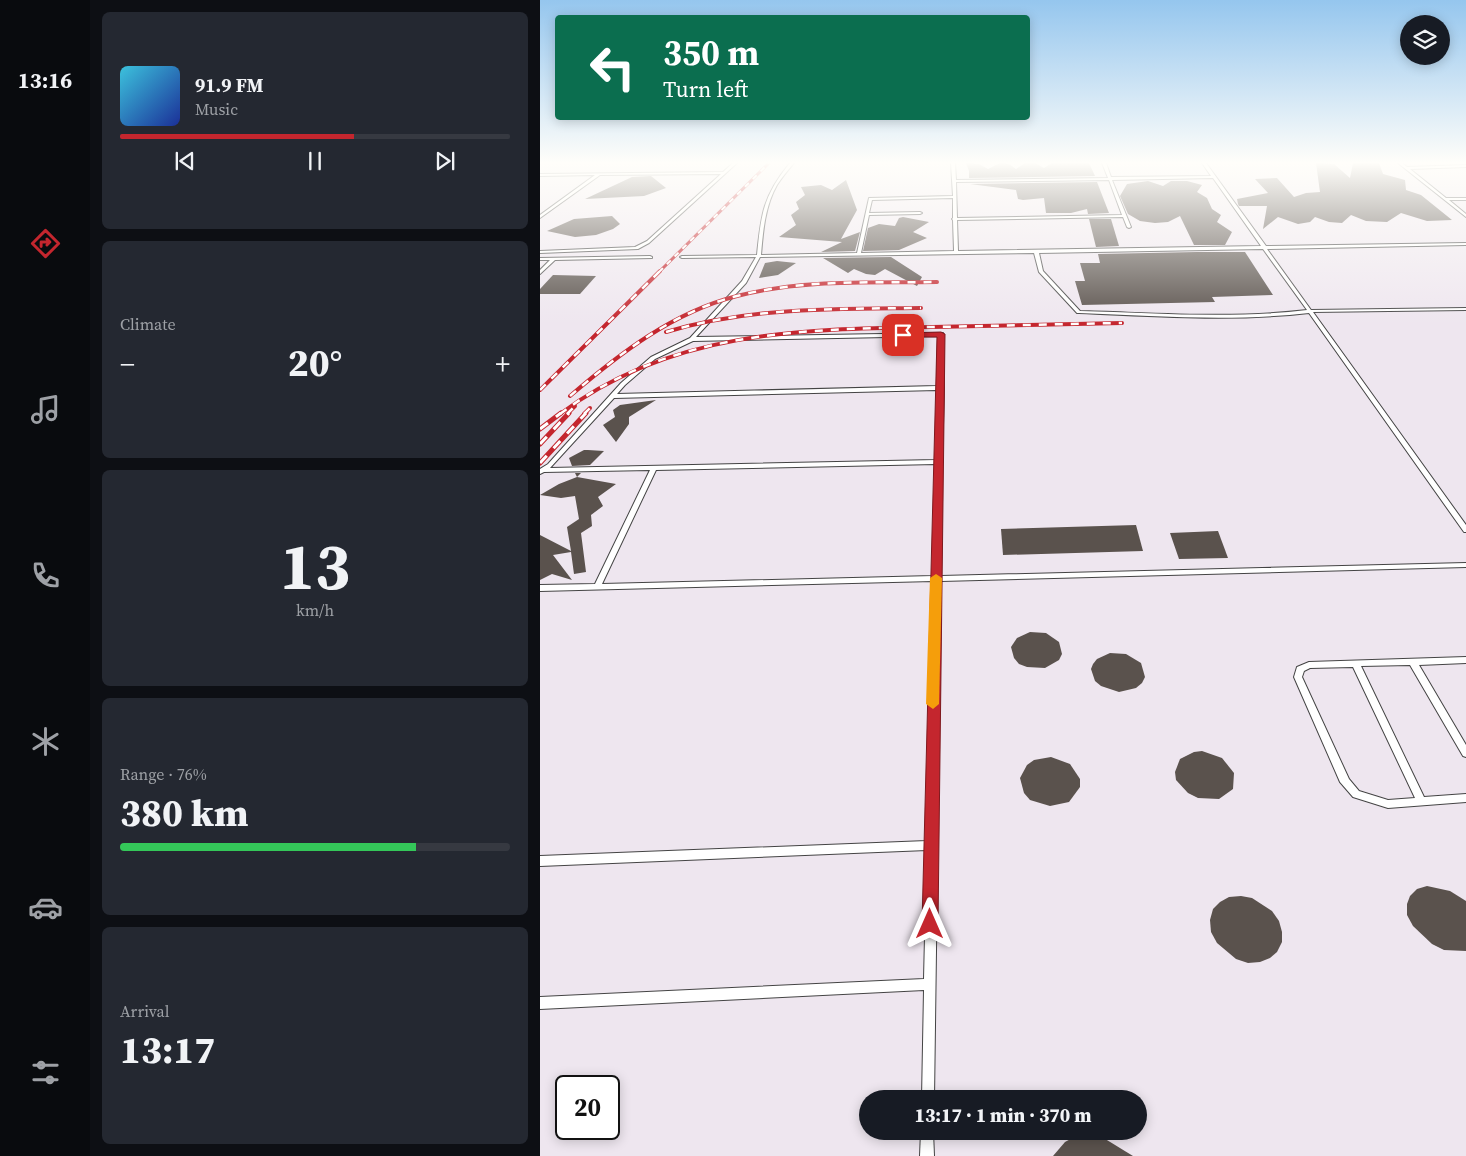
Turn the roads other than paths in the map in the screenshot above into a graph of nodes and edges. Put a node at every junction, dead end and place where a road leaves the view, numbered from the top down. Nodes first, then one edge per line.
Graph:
1 (676, 217) edge
2 (763, 217) edge
3 (866, 217) edge
4 (1070, 217) edge
5 (1124, 217) edge
6 (1243, 217) edge
7 (954, 219) joint
8 (1129, 227) dead end
9 (1466, 244) edge
10 (1265, 248) junction
11 (1036, 251) junction
12 (540, 252) edge
13 (956, 252) junction
14 (859, 254) junction
15 (759, 256) junction
16 (650, 257) dead end
17 (682, 257) dead end
18 (540, 259) edge
19 (554, 259) junction
20 (540, 273) edge
21 (1466, 309) edge
22 (1311, 311) junction
23 (692, 339) junction
24 (941, 388) junction
25 (613, 396) junction
26 (940, 462) junction
27 (654, 468) junction
28 (541, 471) edge
29 (1466, 530) edge
30 (1466, 565) edge
31 (936, 579) junction
32 (598, 587) junction
33 (540, 588) edge
34 (1466, 660) edge
35 (1413, 662) junction
36 (1356, 664) junction
37 (1466, 753) edge
38 (1466, 798) edge
39 (1422, 802) junction
40 (931, 845) junction
41 (540, 861) edge
42 (929, 984) junction
43 (540, 1004) edge
44 (928, 1090) edge
45 (927, 1140) edge
46 (927, 1156) edge

1 - 12 lane
2 - 15 lane
3 - 14 lane
4 - 7 lane
5 - 8 lane
6 - 10 lane
7 - 13 lane
9 - 10 lane
10 - 11 lane
10 - 22 lane
11 - 13 lane
11 - 22 lane
13 - 14 lane
14 - 15 lane
15 - 17 lane
15 - 23 lane
16 - 19 lane
18 - 19 lane
19 - 20 lane
21 - 22 lane
22 - 29 lane
23 - 24 lane
23 - 25 lane
24 - 25 lane
24 - 26 lane
25 - 28 lane
26 - 27 lane
26 - 31 lane
27 - 28 lane
27 - 32 lane
30 - 31 lane
31 - 32 lane
31 - 40 lane
32 - 33 lane
34 - 35 lane
35 - 36 lane
35 - 37 lane
36 - 39 lane
36 - 39 lane
38 - 39 lane
40 - 41 lane
40 - 42 lane
42 - 43 lane
42 - 44 lane
45 - 46 lane

